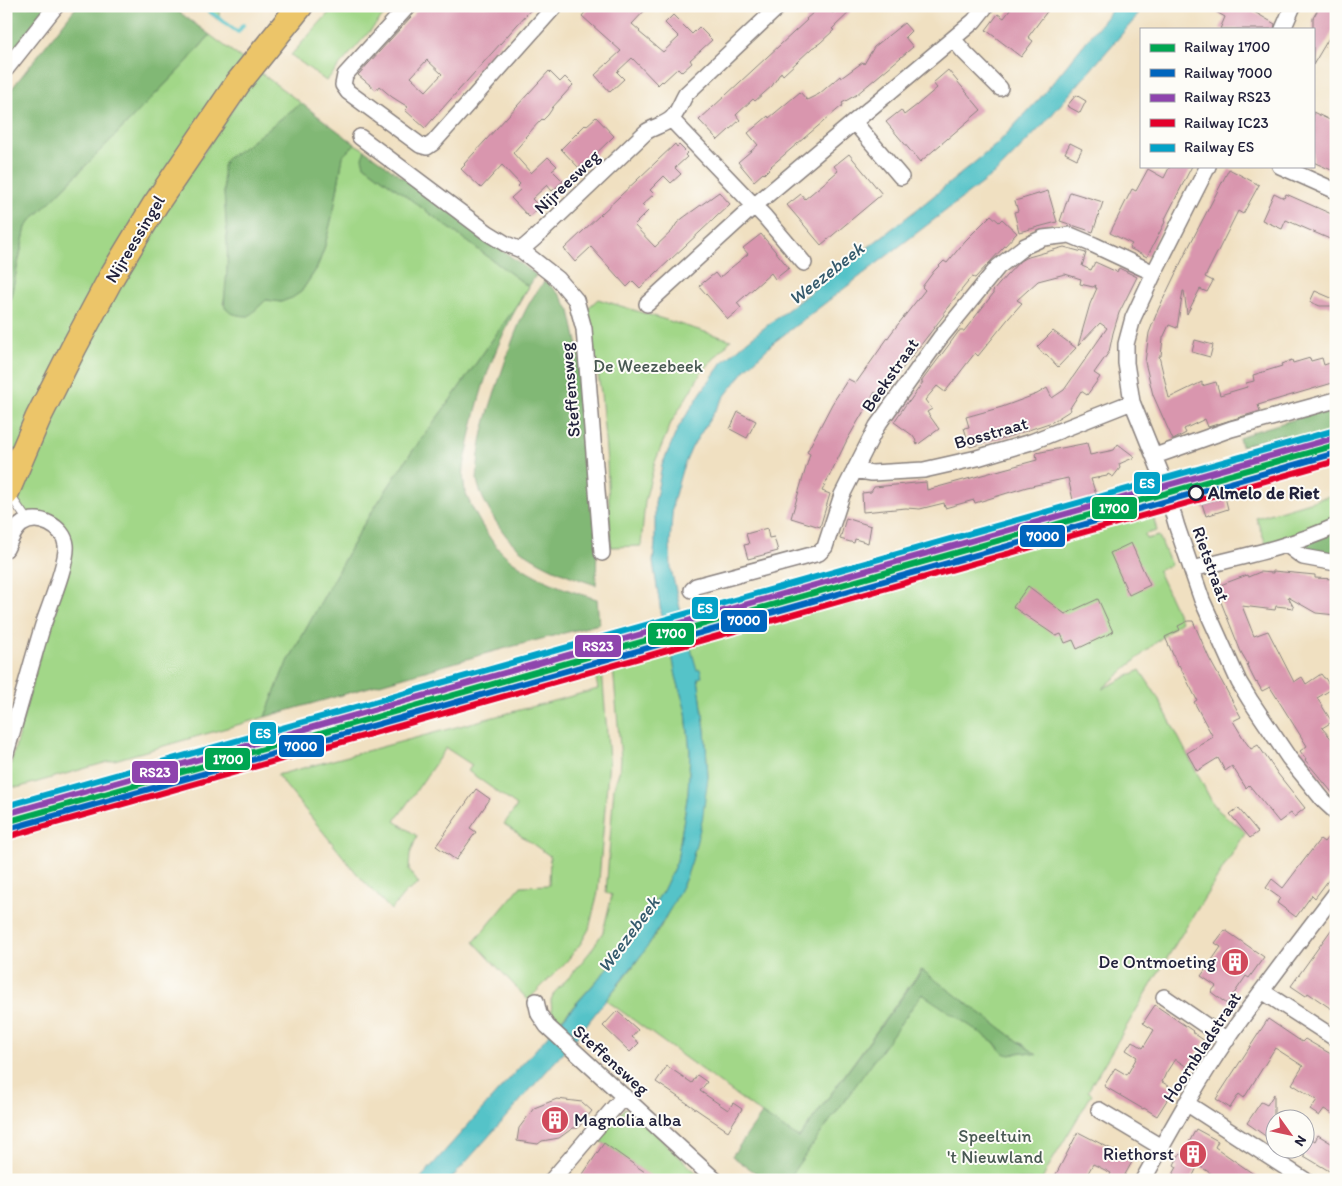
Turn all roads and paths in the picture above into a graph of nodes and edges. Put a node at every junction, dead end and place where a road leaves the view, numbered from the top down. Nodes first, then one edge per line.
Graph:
1 (56, 6) edge
2 (300, 6) edge
3 (408, 6) edge
4 (556, 6) edge
5 (779, 6) edge
6 (986, 6) edge
7 (1293, 6) edge
8 (1283, 28) edge
9 (953, 39) junction
10 (6, 69) edge
11 (1000, 88) dead end
12 (672, 119) junction
13 (854, 122) junction
14 (360, 137) dead end
15 (1207, 168) edge
16 (1284, 168) edge
17 (901, 177) dead end
18 (1336, 191) edge
19 (754, 206) junction
20 (521, 250) junction
21 (804, 264) dead end
22 (1154, 273) junction
23 (646, 304) dead end
24 (1336, 400) edge
25 (1132, 402) junction
26 (1154, 456) junction
27 (854, 470) junction
28 (7, 492) edge
29 (28, 521) junction
30 (1336, 526) edge
31 (1287, 545) junction
32 (6, 549) edge
33 (602, 553) dead end
34 (1336, 563) edge
35 (1192, 569) junction
36 (692, 590) dead end
37 (6, 753) edge
38 (1336, 812) edge
39 (1336, 893) edge
40 (1262, 991) junction
41 (1164, 997) dead end
42 (536, 1002) dead end
43 (1336, 1039) edge
44 (1227, 1040) junction
45 (624, 1096) junction
46 (1186, 1103) junction
47 (1099, 1110) dead end
48 (1161, 1147) junction
49 (552, 1180) edge
50 (716, 1180) edge
51 (1143, 1180) edge
52 (1305, 1180) edge

1 - 10 street
2 - 28 main road, Nijreessingel
3 - 4 street
5 - 12 street
6 - 9 street
7 - 8 street
9 - 11 street
9 - 13 street
12 - 19 street
12 - 20 street, Nijreesweg
13 - 17 street
13 - 19 street
14 - 20 street
15 - 22 street, Rietstraat
16 - 18 street
19 - 21 street
19 - 23 street
20 - 33 street, Steffensweg
22 - 25 street, Rietstraat
22 - 27 street, Beekstraat
24 - 26 street
25 - 26 street, Rietstraat
25 - 27 street, Bosstraat
26 - 35 street, Rietstraat
27 - 36 street, Beekstraat
28 - 29 lane
29 - 32 street
29 - 37 street
30 - 31 street
31 - 34 street
31 - 35 street
35 - 38 street, Rietstraat
39 - 40 street, Hoornbladstraat
40 - 43 street
40 - 44 street, Hoornbladstraat
41 - 44 street
42 - 45 street, Steffensweg
44 - 46 street, Hoornbladstraat
45 - 49 street
45 - 50 street, Steffensweg
46 - 48 street, Hoornbladstraat
46 - 52 street
47 - 48 street
48 - 51 street, Hoornbladstraat

